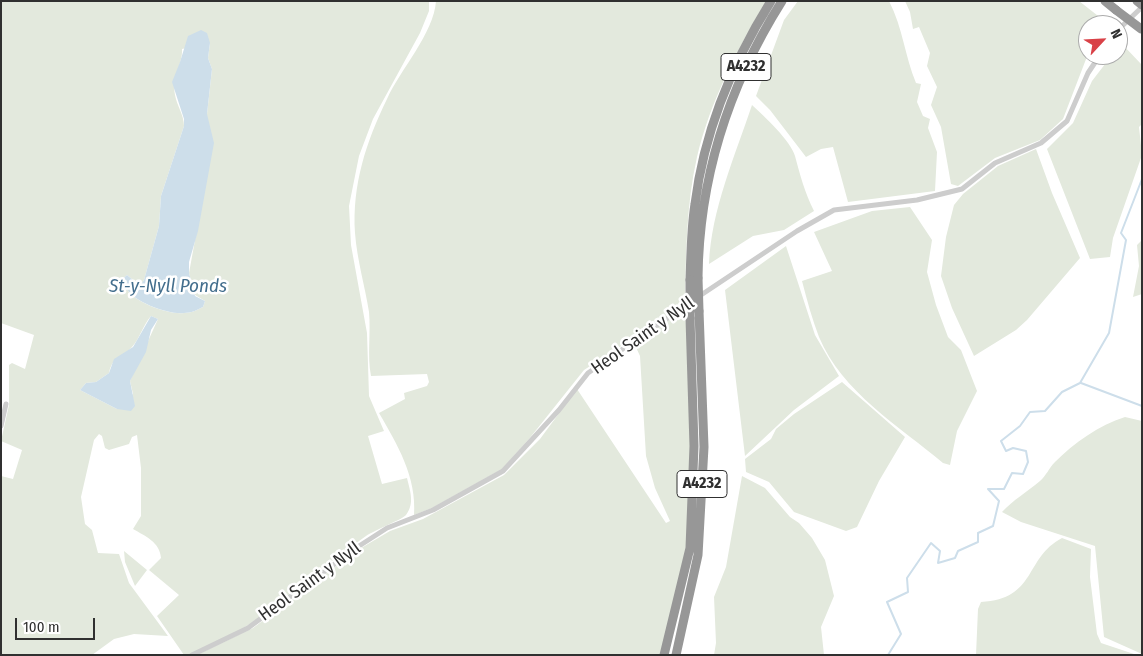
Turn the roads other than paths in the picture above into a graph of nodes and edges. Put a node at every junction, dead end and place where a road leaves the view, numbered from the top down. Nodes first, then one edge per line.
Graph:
1 (1104, 1) edge
2 (1137, 1) edge
3 (779, 2) edge
4 (1142, 6) edge
5 (1128, 20) edge
6 (1141, 29) edge
7 (1093, 65) edge
8 (694, 279) junction
9 (6, 404) dead end
10 (1, 426) edge
11 (192, 655) edge
12 (664, 655) edge
13 (676, 655) edge

1 - 6 highway, bridge
2 - 4 highway
3 - 8 highway, A4232
4 - 5 street
7 - 11 street, Heol Saint y Nyll
8 - 12 highway, A4232, bridge
8 - 13 highway, A4232, bridge
9 - 10 street

